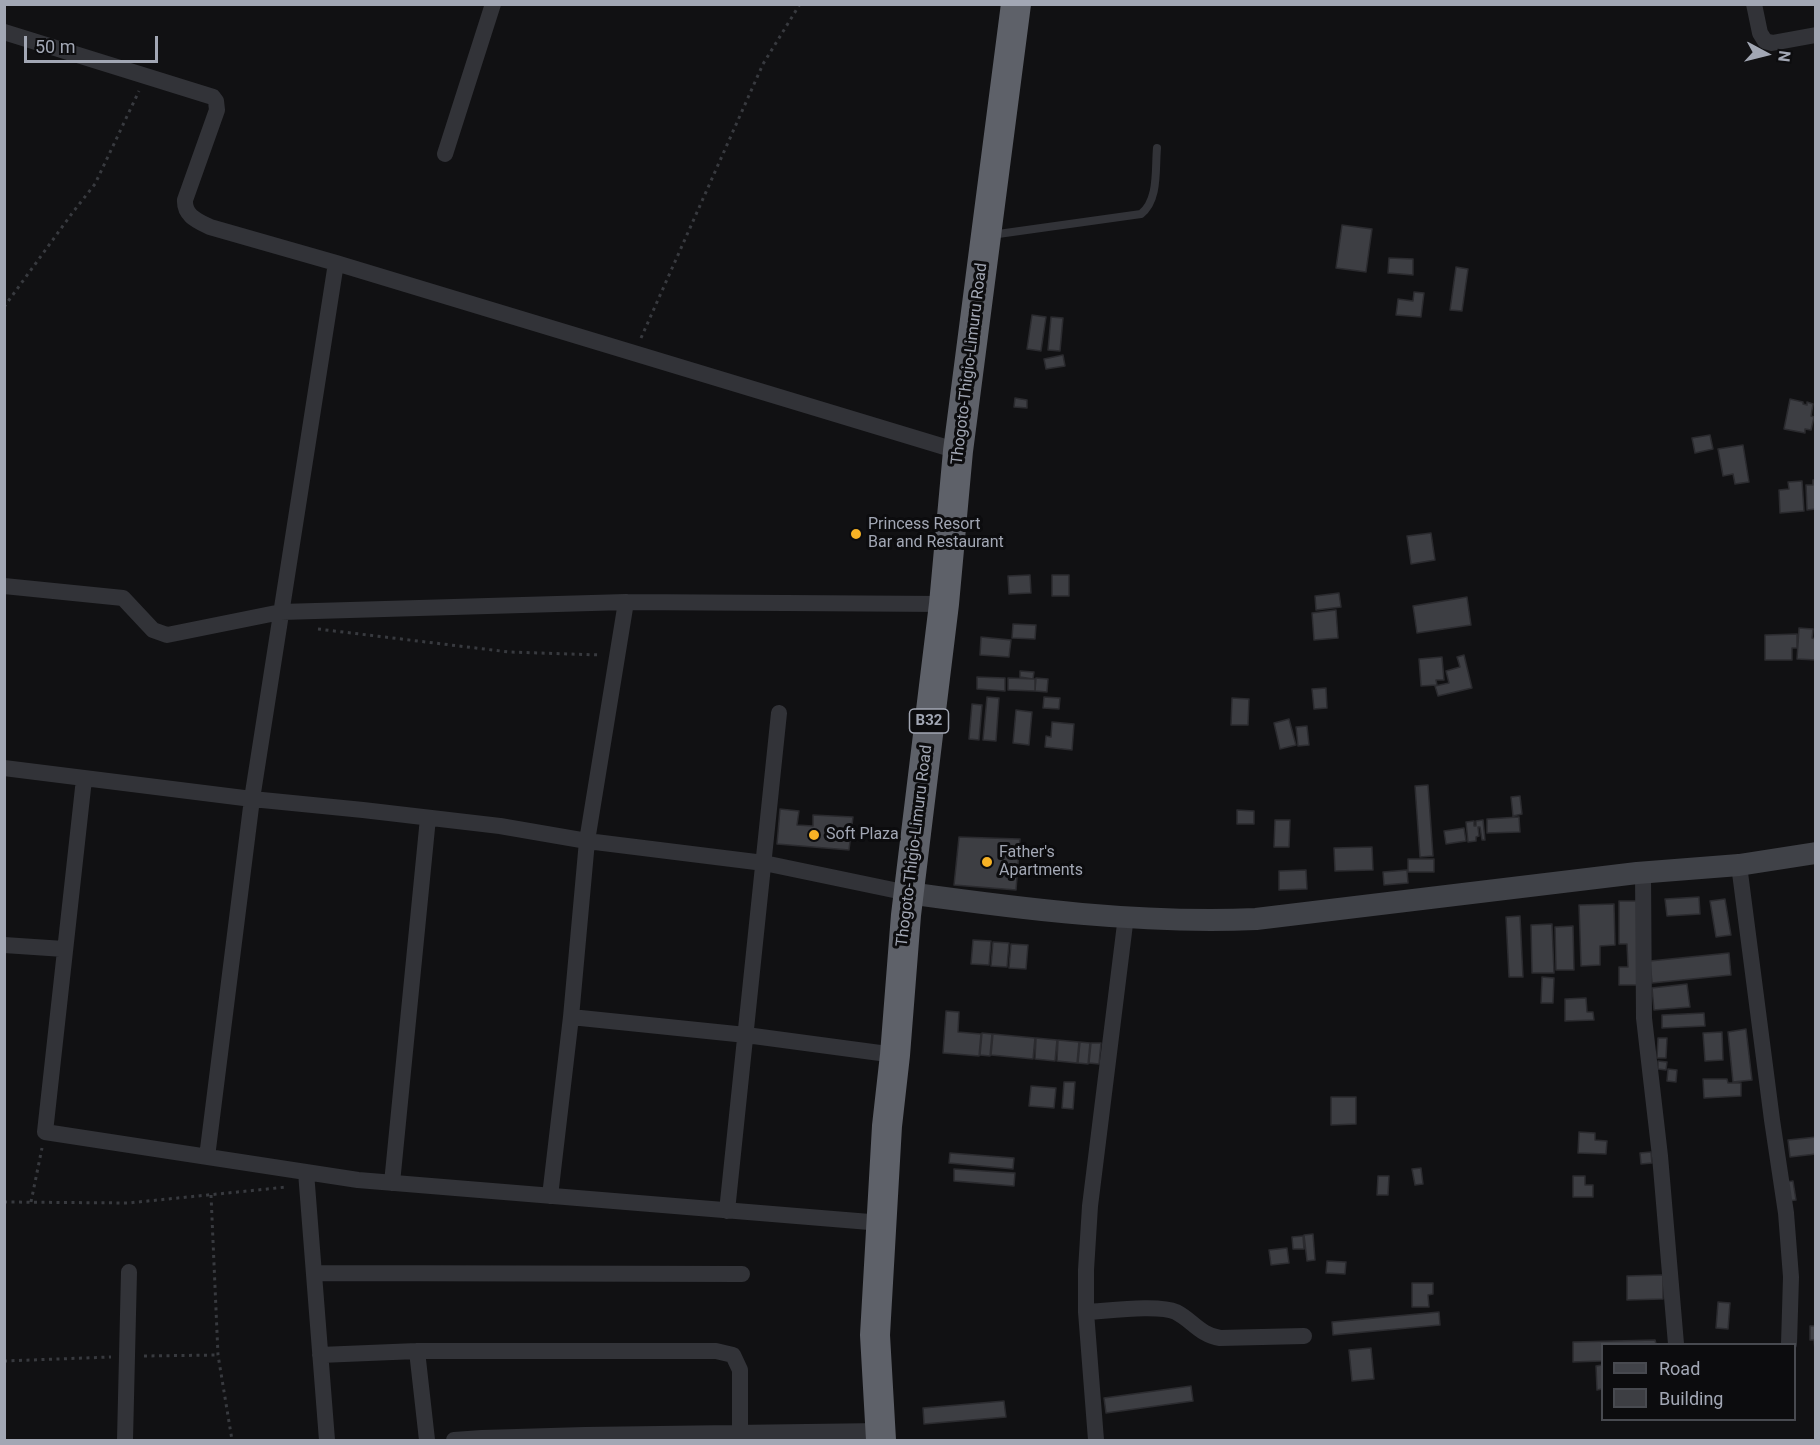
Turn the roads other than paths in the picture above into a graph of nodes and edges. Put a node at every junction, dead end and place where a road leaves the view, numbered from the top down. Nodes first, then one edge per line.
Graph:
1 (493, 4) edge
2 (1016, 4) edge
3 (1754, 4) edge
4 (4, 32) edge
5 (1815, 35) edge
6 (1157, 148) dead end
7 (445, 154) dead end
8 (985, 236) junction
9 (336, 263) junction
10 (958, 451) junction
11 (4, 586) edge
12 (626, 602) junction
13 (944, 604) junction
14 (280, 618) junction
15 (779, 713) dead end
16 (4, 768) edge
17 (84, 779) junction
18 (252, 799) junction
19 (428, 818) junction
20 (587, 841) junction
21 (1815, 853) edge
22 (764, 863) junction
23 (1739, 865) junction
24 (1643, 873) junction
25 (908, 893) junction
26 (1126, 916) junction
27 (4, 945) edge
28 (64, 949) junction
29 (571, 1017) junction
30 (746, 1035) junction
31 (895, 1055) junction
32 (207, 1157) junction
33 (307, 1179) junction
34 (392, 1183) junction
35 (550, 1196) junction
36 (728, 1211) junction
37 (882, 1223) junction
38 (129, 1272) dead end
39 (314, 1273) junction
40 (742, 1274) dead end
41 (1086, 1312) junction
42 (1304, 1336) dead end
43 (1676, 1343) edge
44 (1789, 1343) edge
45 (417, 1350) junction
46 (320, 1355) junction
47 (740, 1434) junction
48 (881, 1436) edge
49 (722, 1437) edge
50 (482, 1439) edge
51 (125, 1440) edge
52 (327, 1440) edge
53 (427, 1440) edge
54 (454, 1440) edge
55 (1096, 1440) edge

1 - 7 street
2 - 8 highway, Thogoto-Thigio-Limuru Road / B32
3 - 5 street
4 - 9 street
6 - 8 lane
8 - 10 highway, Thogoto-Thigio-Limuru Road / B32
9 - 10 street
9 - 14 street
10 - 13 highway, Thogoto-Thigio-Limuru Road / B32
11 - 14 street
12 - 13 street
12 - 14 street
12 - 20 street
13 - 25 highway, Thogoto-Thigio-Limuru Road / B32
14 - 18 street
15 - 22 street
16 - 17 street
17 - 18 street
17 - 28 street
18 - 19 street
18 - 32 street
19 - 20 street
19 - 34 street
20 - 22 street
20 - 29 street
21 - 23 street
22 - 25 street
22 - 30 street
23 - 24 street
23 - 44 street
24 - 26 street
24 - 43 street
25 - 26 street
25 - 31 highway, Thogoto-Thigio-Limuru Road / B32
26 - 41 street
27 - 28 street
28 - 32 street
29 - 30 street
29 - 35 street
30 - 31 street
30 - 36 street
31 - 37 highway, Thogoto-Thigio-Limuru Road / B32
32 - 33 street
33 - 34 street
33 - 39 street
34 - 35 street
35 - 36 street
36 - 37 street
37 - 48 highway, Thogoto-Thigio-Limuru Road / B32
38 - 51 street
39 - 40 street
39 - 46 street
41 - 42 street
41 - 55 street
45 - 46 street
45 - 47 street
45 - 53 street
46 - 52 street
47 - 48 street
47 - 49 street
49 - 50 street
50 - 54 street

